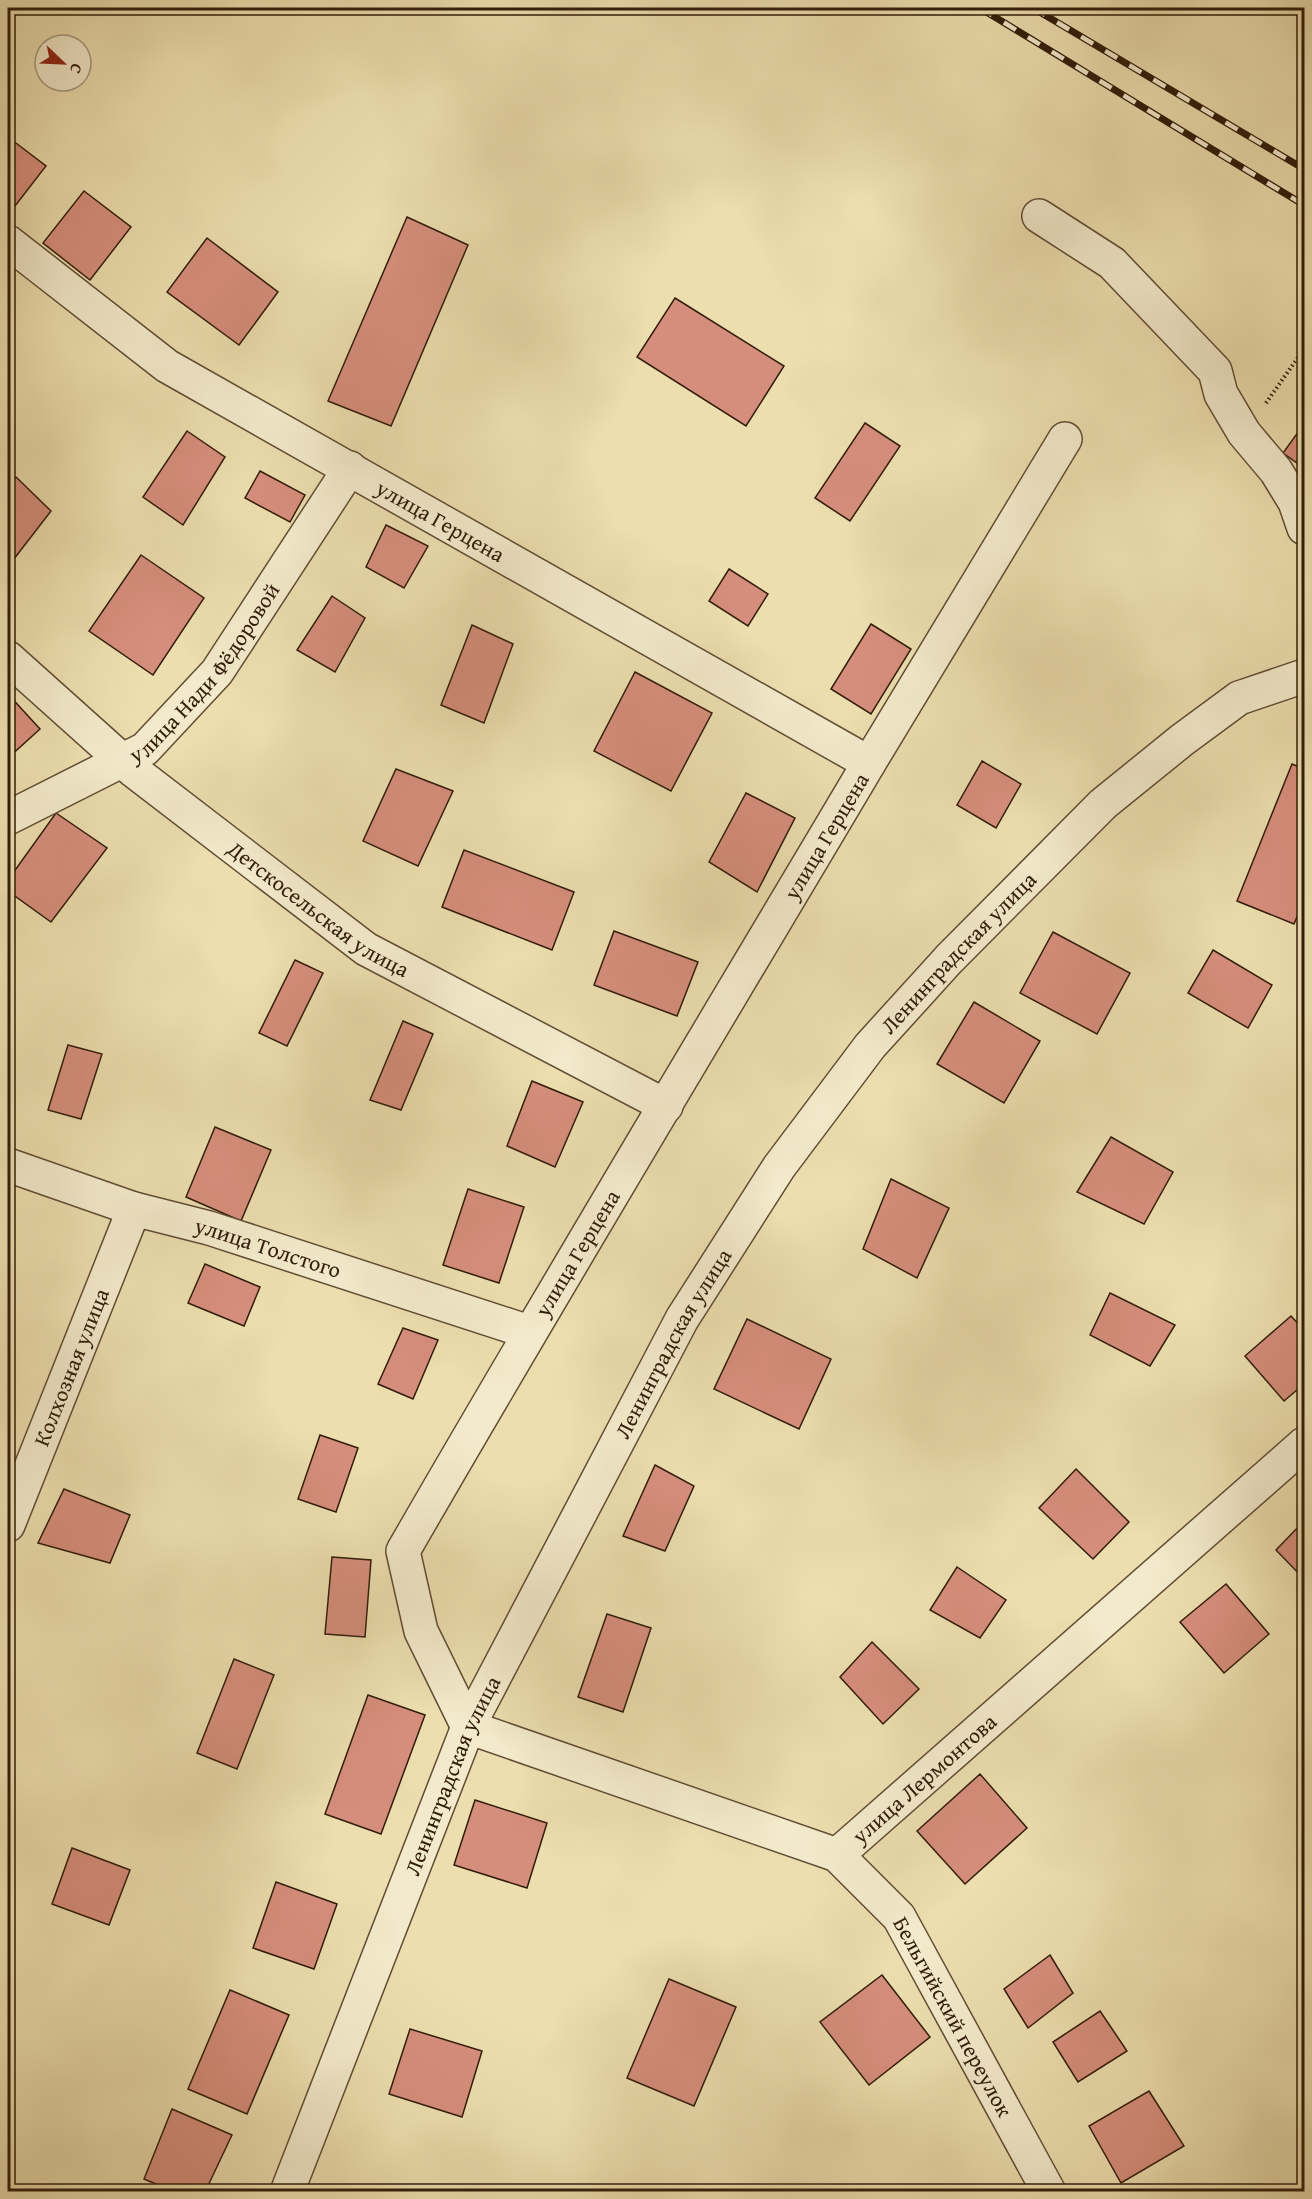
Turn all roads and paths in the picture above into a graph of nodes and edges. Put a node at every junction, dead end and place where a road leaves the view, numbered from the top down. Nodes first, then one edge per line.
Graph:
1 (1039, 216) dead end
2 (8, 242) edge
3 (1305, 349) edge
4 (1244, 433) junction
5 (1065, 439) dead end
6 (350, 468) junction
7 (1305, 528) edge
8 (8, 658) edge
9 (1305, 676) edge
10 (123, 761) junction
11 (869, 763) junction
12 (8, 818) edge
13 (666, 1106) junction
14 (8, 1165) edge
15 (134, 1209) junction
16 (529, 1332) junction
17 (1305, 1444) edge
18 (8, 1525) edge
19 (468, 1727) junction
20 (837, 1855) junction
21 (287, 2192) edge
22 (1049, 2192) edge

1 - 4 street
2 - 6 street, улица Герцена
3 - 4 path
4 - 7 street
5 - 11 street
6 - 10 street, улица Нади Фёдоровой
6 - 11 street, улица Герцена
8 - 10 street, Детскосельская улица
9 - 19 street, Ленинградская улица
10 - 12 street, улица Нади Фёдоровой
10 - 13 street, Детскосельская улица
11 - 13 street, улица Герцена
13 - 16 street, улица Герцена
14 - 15 street, улица Толстого
15 - 16 street, улица Толстого
15 - 18 street, Колхозная улица
16 - 19 street, улица Герцена
17 - 20 street, улица Лермонтова
19 - 20 street, улица Лермонтова
19 - 21 street, Ленинградская улица
20 - 22 street, Бельгийский переулок

